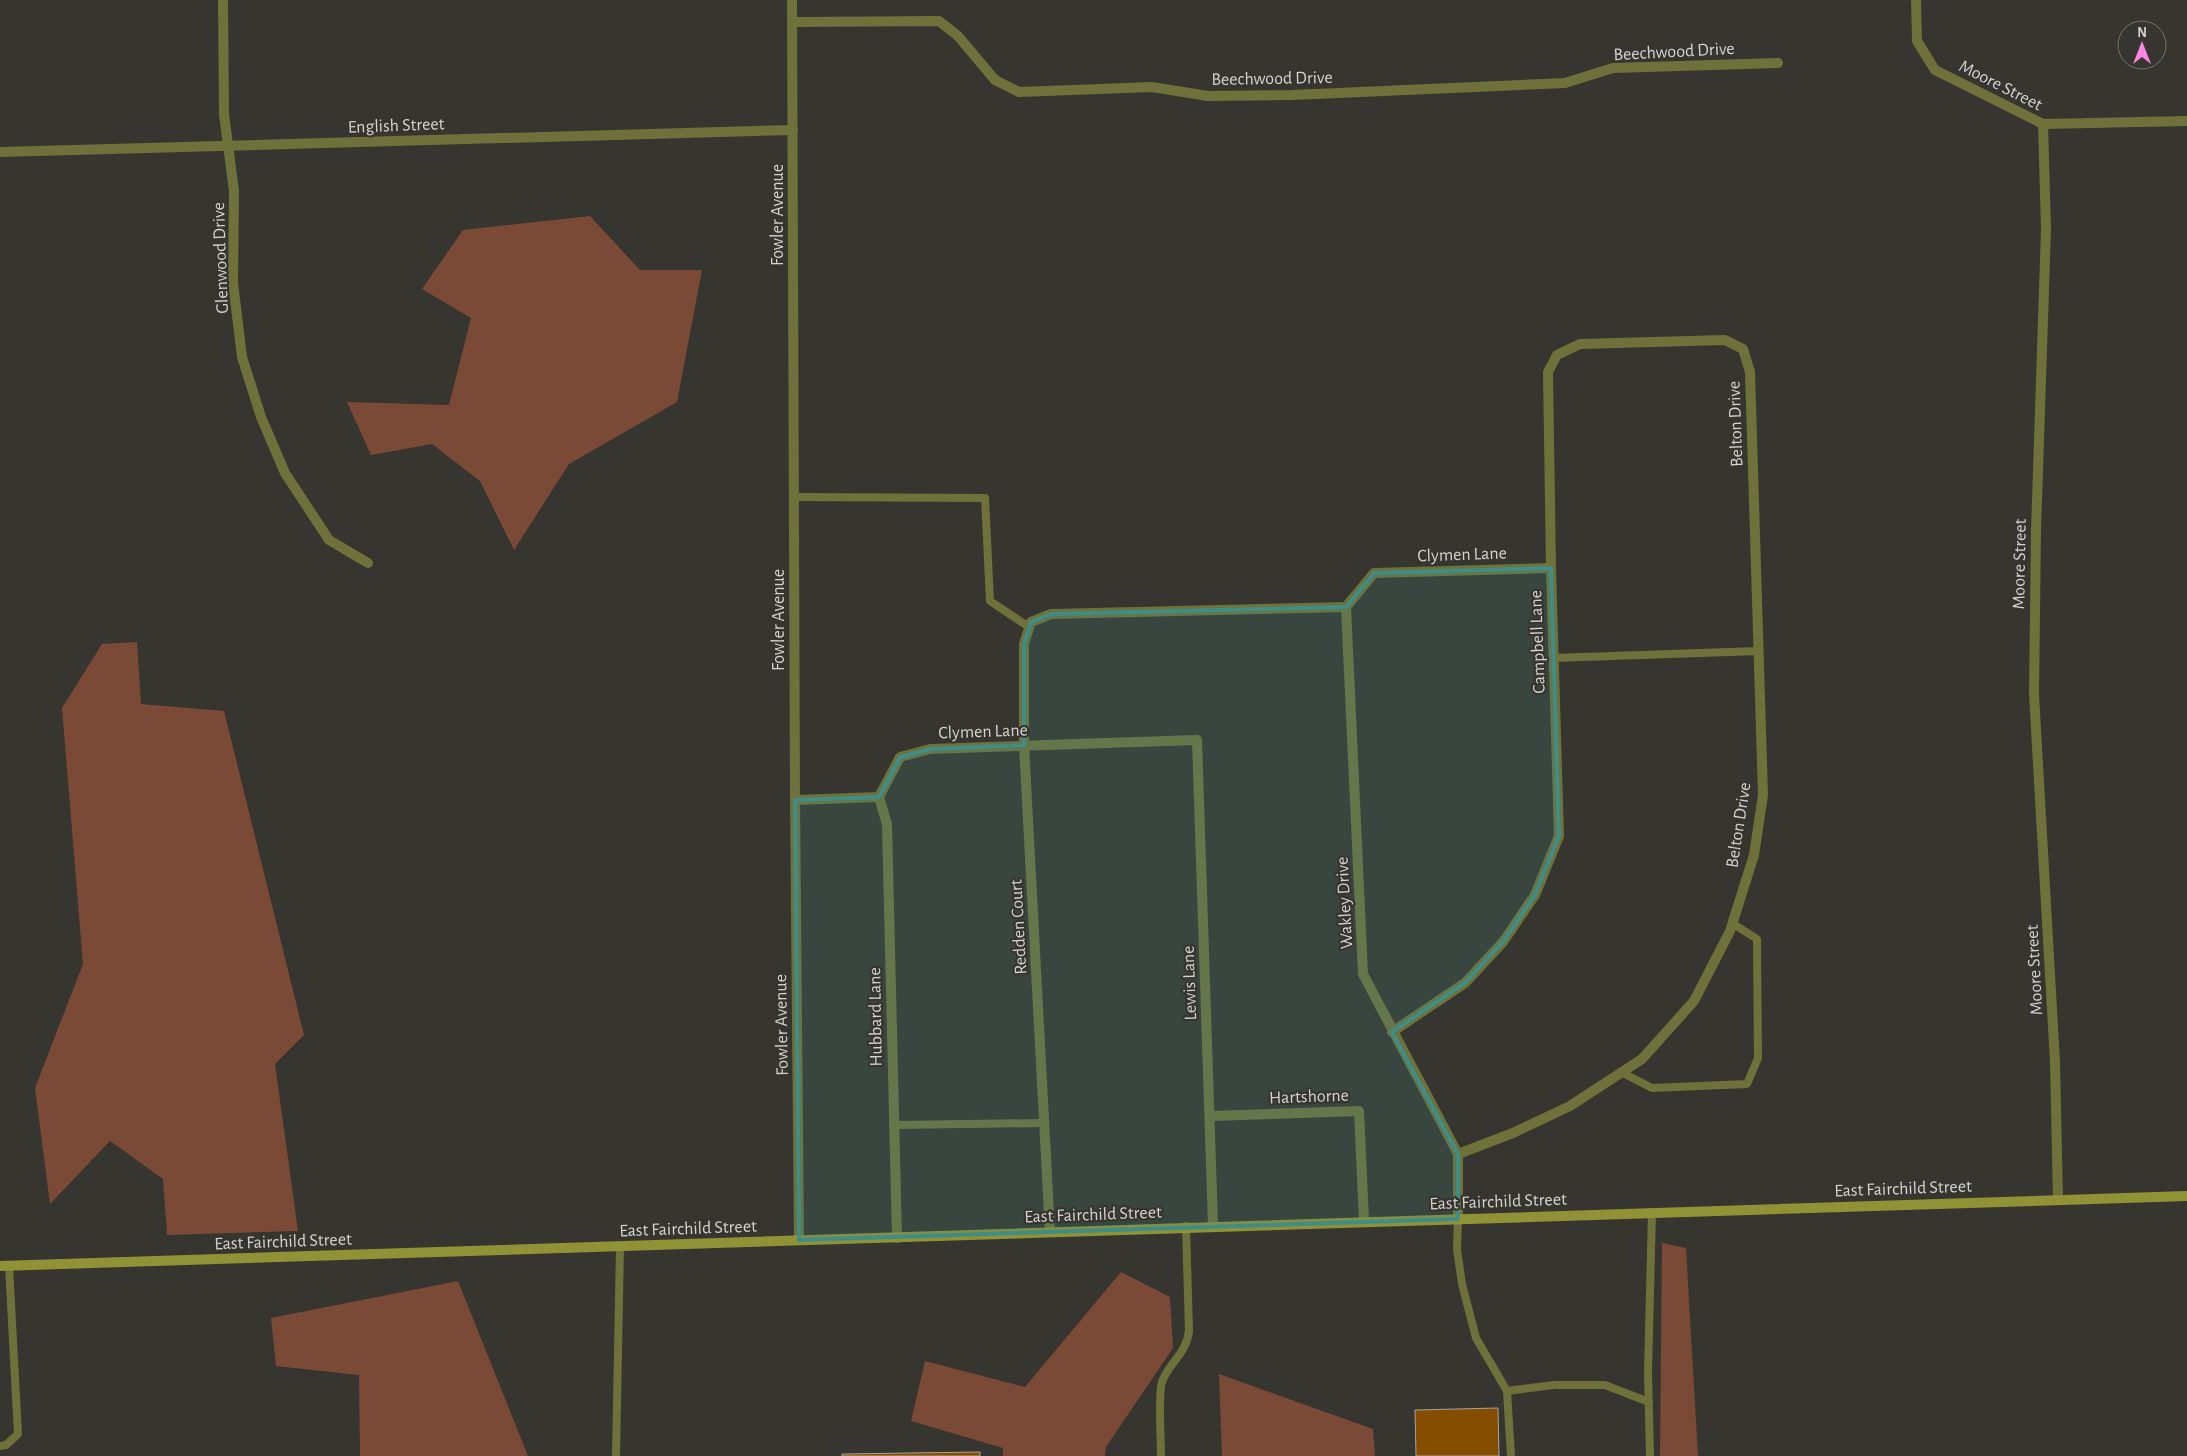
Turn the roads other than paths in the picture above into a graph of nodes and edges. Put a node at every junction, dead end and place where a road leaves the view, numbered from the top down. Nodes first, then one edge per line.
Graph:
1 (224, 0) edge
2 (792, 0) edge
3 (1916, 0) edge
4 (793, 22) junction
5 (1778, 63) dead end
6 (2187, 121) edge
7 (2043, 124) junction
8 (793, 130) junction
9 (228, 146) junction
10 (0, 152) edge
11 (1725, 340) joint
12 (794, 497) junction
13 (368, 563) dead end
14 (1550, 568) junction
15 (1346, 607) junction
16 (1030, 624) junction
17 (1759, 651) junction
18 (1553, 658) junction
19 (1197, 740) joint
20 (1024, 745) junction
21 (879, 797) junction
22 (795, 800) junction
23 (1732, 923) junction
24 (1392, 1032) junction
25 (1621, 1072) junction
26 (1210, 1116) junction
27 (1045, 1123) junction
28 (893, 1125) junction
29 (1458, 1154) junction
30 (2187, 1196) edge
31 (2058, 1200) junction
32 (1652, 1212) junction
33 (1458, 1219) junction
34 (1364, 1221) junction
35 (1213, 1225) junction
36 (1186, 1226) junction
37 (1050, 1232) junction
38 (897, 1238) junction
39 (799, 1240) junction
40 (620, 1246) junction
41 (5, 1266) edge
42 (1507, 1391) junction
43 (1649, 1402) junction
44 (0, 1446) edge
45 (616, 1456) edge
46 (1161, 1456) edge
47 (1511, 1456) edge
48 (1650, 1456) edge

1 - 9 street, Glenwood Drive
2 - 4 street, Fowler Avenue
3 - 7 street, Moore Street
4 - 5 street, Beechwood Drive
4 - 8 street, Fowler Avenue
6 - 7 street
7 - 31 street, Moore Street
8 - 9 street, English Street
8 - 12 street, Fowler Avenue
9 - 10 street, English Street
9 - 13 street, Glenwood Drive
11 - 14 street, Campbell Lane
11 - 17 street, Belton Drive
12 - 16 lane
12 - 22 street, Fowler Avenue
14 - 15 street, Clymen Lane
14 - 18 street, Campbell Lane
15 - 16 street
15 - 24 street, Wakley Drive
16 - 20 street, Redden Court
17 - 18 lane
17 - 23 street, Belton Drive
18 - 24 street, Campbell Lane
19 - 20 street, Clymen Lane
19 - 26 street, Lewis Lane
20 - 21 street, Clymen Lane
20 - 27 street, Redden Court
21 - 22 street
21 - 28 street, Hubbard Lane
22 - 39 street, Fowler Avenue
23 - 25 street, Belton Drive
23 - 25 lane
24 - 29 street, Wakley Drive
25 - 29 street, Belton Drive
26 - 34 street, Hartshorne
26 - 35 street, Lewis Lane
27 - 28 lane
27 - 37 street, Redden Court
28 - 38 street, Hubbard Lane
29 - 33 street, Wakley Drive
30 - 31 street, East Fairchild Street
31 - 32 street, East Fairchild Street
32 - 33 street, East Fairchild Street
32 - 43 lane
33 - 34 street, East Fairchild Street
33 - 42 lane
34 - 35 street, East Fairchild Street
35 - 36 street, East Fairchild Street
36 - 37 street, East Fairchild Street
36 - 46 lane
37 - 38 street, East Fairchild Street
38 - 39 street, East Fairchild Street
39 - 40 street, East Fairchild Street
40 - 41 street, East Fairchild Street
40 - 45 lane
41 - 44 lane
42 - 43 lane
42 - 47 lane
43 - 48 lane

